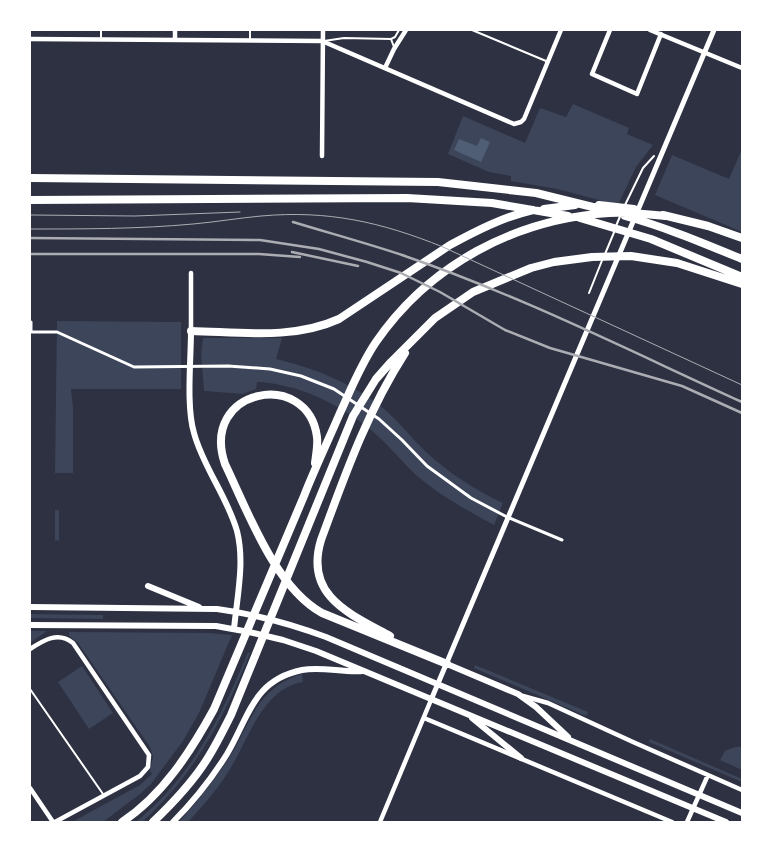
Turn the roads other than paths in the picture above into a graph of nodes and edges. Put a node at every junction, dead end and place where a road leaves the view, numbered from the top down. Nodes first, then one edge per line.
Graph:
1 (101, 30) edge
2 (175, 30) edge
3 (250, 30) edge
4 (322, 30) edge
5 (399, 30) edge
6 (406, 30) edge
7 (472, 30) edge
8 (561, 30) edge
9 (610, 30) edge
10 (650, 30) edge
11 (714, 30) edge
12 (661, 34) junction
13 (30, 39) edge
14 (101, 39) junction
15 (175, 39) junction
16 (391, 39) junction
17 (250, 40) junction
18 (322, 41) junction
19 (394, 49) junction
20 (704, 52) junction
21 (547, 62) junction
22 (385, 68) junction
23 (742, 68) edge
24 (322, 156) dead end
25 (654, 156) dead end
26 (30, 178) edge
27 (30, 200) edge
28 (665, 216) junction
29 (742, 238) edge
30 (742, 259) edge
31 (191, 273) dead end
32 (742, 277) edge
33 (742, 284) edge
34 (589, 293) dead end
35 (31, 322) edge
36 (191, 331) junction
37 (30, 332) edge
38 (412, 342) junction
39 (190, 366) junction
40 (309, 482) junction
41 (507, 517) junction
42 (562, 540) dead end
43 (148, 586) dead end
44 (30, 607) edge
45 (205, 609) junction
46 (236, 612) junction
47 (30, 625) edge
48 (234, 629) junction
49 (30, 649) edge
50 (414, 650) junction
51 (447, 664) junction
52 (364, 671) junction
53 (438, 685) junction
54 (30, 689) edge
55 (518, 694) junction
56 (432, 700) junction
57 (468, 714) junction
58 (424, 718) junction
59 (573, 741) junction
60 (521, 758) junction
61 (708, 775) junction
62 (30, 788) edge
63 (742, 790) edge
64 (104, 795) junction
65 (742, 812) edge
66 (54, 822) edge
67 (122, 822) edge
68 (153, 822) edge
69 (173, 822) edge
70 (380, 822) edge
71 (672, 822) edge
72 (688, 822) edge
73 (726, 822) edge

1 - 14 lane
2 - 15 street
3 - 17 lane
4 - 18 street
5 - 16 lane
6 - 19 street
7 - 21 lane
8 - 21 street
9 - 12 street
10 - 12 street
11 - 20 street
12 - 20 street
13 - 14 street
14 - 15 street
15 - 17 street
16 - 18 lane
16 - 19 lane
17 - 18 street
18 - 22 street
18 - 24 street
19 - 22 street
20 - 23 street
20 - 41 street
21 - 22 street
25 - 34 lane
26 - 30 highway
27 - 32 highway
28 - 29 highway
28 - 36 highway
28 - 40 highway
31 - 36 street
33 - 38 highway
35 - 37 street
36 - 39 main road
37 - 39 street
38 - 50 highway
38 - 68 highway
39 - 41 street
39 - 46 main road
40 - 50 highway
40 - 67 highway
41 - 42 street
41 - 51 street
43 - 45 main road
44 - 45 main road
45 - 46 main road
46 - 48 main road
46 - 53 main road
47 - 48 main road
48 - 52 main road
49 - 64 street
50 - 51 highway
51 - 53 street
51 - 55 main road
52 - 56 main road
52 - 69 main road
53 - 56 street
53 - 59 main road
54 - 64 lane
55 - 59 main road
55 - 61 street
56 - 57 main road
56 - 58 street
57 - 60 main road
57 - 73 main road
58 - 60 street
58 - 70 street
59 - 65 main road
60 - 71 street
61 - 63 street
61 - 72 street
62 - 66 street
64 - 66 street

